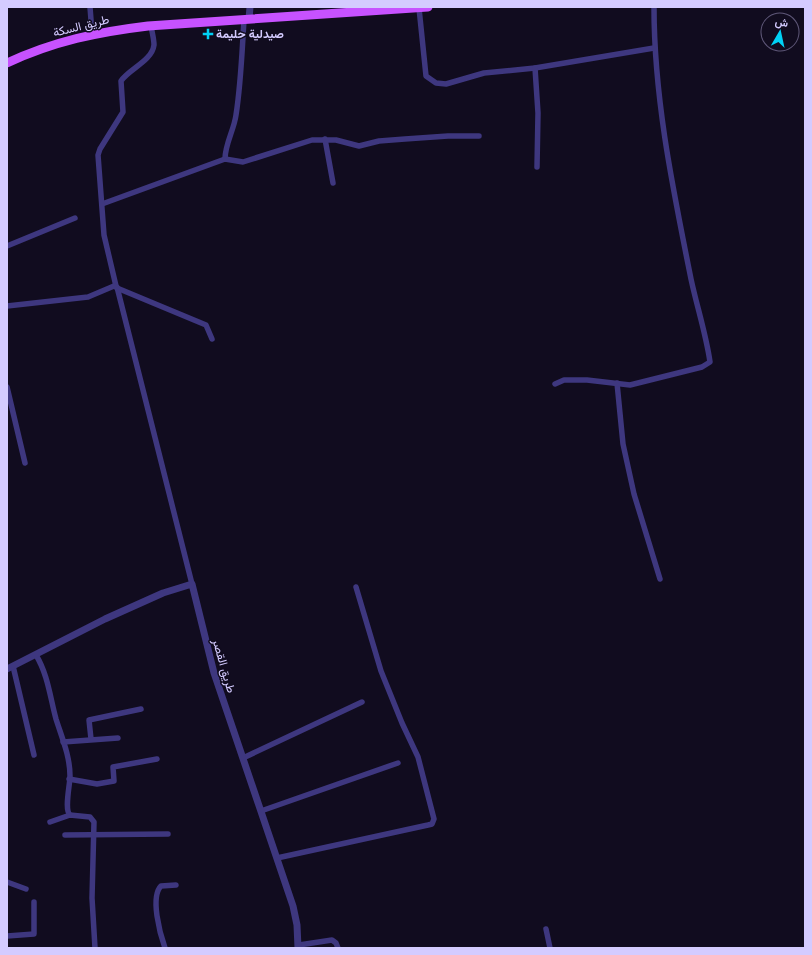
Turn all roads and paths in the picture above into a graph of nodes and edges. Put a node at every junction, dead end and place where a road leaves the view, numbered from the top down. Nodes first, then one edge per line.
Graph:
1 (90, 7) edge
2 (250, 7) edge
3 (423, 7) edge
4 (654, 7) edge
5 (246, 19) junction
6 (151, 26) junction
7 (92, 33) junction
8 (654, 48) junction
9 (7, 63) edge
10 (535, 68) junction
11 (479, 136) dead end
12 (325, 139) junction
13 (225, 159) junction
14 (537, 167) dead end
15 (333, 183) dead end
16 (102, 204) junction
17 (75, 218) dead end
18 (7, 246) edge
19 (116, 287) junction
20 (7, 306) edge
21 (212, 339) dead end
22 (617, 383) junction
23 (555, 384) dead end
24 (7, 387) edge
25 (25, 463) dead end
26 (660, 579) dead end
27 (192, 584) junction
28 (356, 587) dead end
29 (36, 655) junction
30 (10, 667) edge
31 (362, 702) dead end
32 (141, 709) dead end
33 (118, 738) dead end
34 (91, 739) junction
35 (63, 742) junction
36 (34, 755) dead end
37 (243, 758) junction
38 (157, 759) dead end
39 (398, 763) dead end
40 (69, 779) junction
41 (261, 811) junction
42 (70, 815) junction
43 (50, 822) dead end
44 (168, 834) dead end
45 (94, 835) junction
46 (65, 836) dead end
47 (277, 858) junction
48 (7, 882) edge
49 (176, 885) dead end
50 (26, 889) dead end
51 (34, 902) dead end
52 (546, 929) dead end
53 (7, 936) edge
54 (298, 946) edge
55 (96, 948) edge
56 (166, 948) edge
57 (338, 948) edge
58 (550, 948) edge

1 - 7 street
2 - 5 street
3 - 5 main road, طريق السكة
3 - 10 street
4 - 8 street
5 - 6 main road, طريق السكة
5 - 13 street
6 - 7 main road, طريق السكة
6 - 16 street
7 - 9 main road, طريق السكة
8 - 10 street
8 - 22 street
10 - 14 street
11 - 12 street
12 - 13 street
12 - 15 street
13 - 16 street
16 - 19 street
17 - 18 street
19 - 20 street
19 - 21 street
19 - 27 street
22 - 23 street
22 - 26 street
24 - 25 street
27 - 29 street
27 - 37 street, طريق القصر
28 - 47 street
29 - 30 street
29 - 35 street
30 - 36 street
31 - 37 street
32 - 34 street
33 - 34 street
34 - 35 street
35 - 40 street
37 - 41 street, طريق القصر
38 - 40 street
39 - 41 street
40 - 42 street
41 - 47 street, طريق القصر
42 - 43 street
42 - 45 street
44 - 45 street
45 - 46 street
45 - 55 street
47 - 54 street, طريق القصر
48 - 50 street
49 - 56 street
51 - 53 street
52 - 58 street
54 - 57 street

